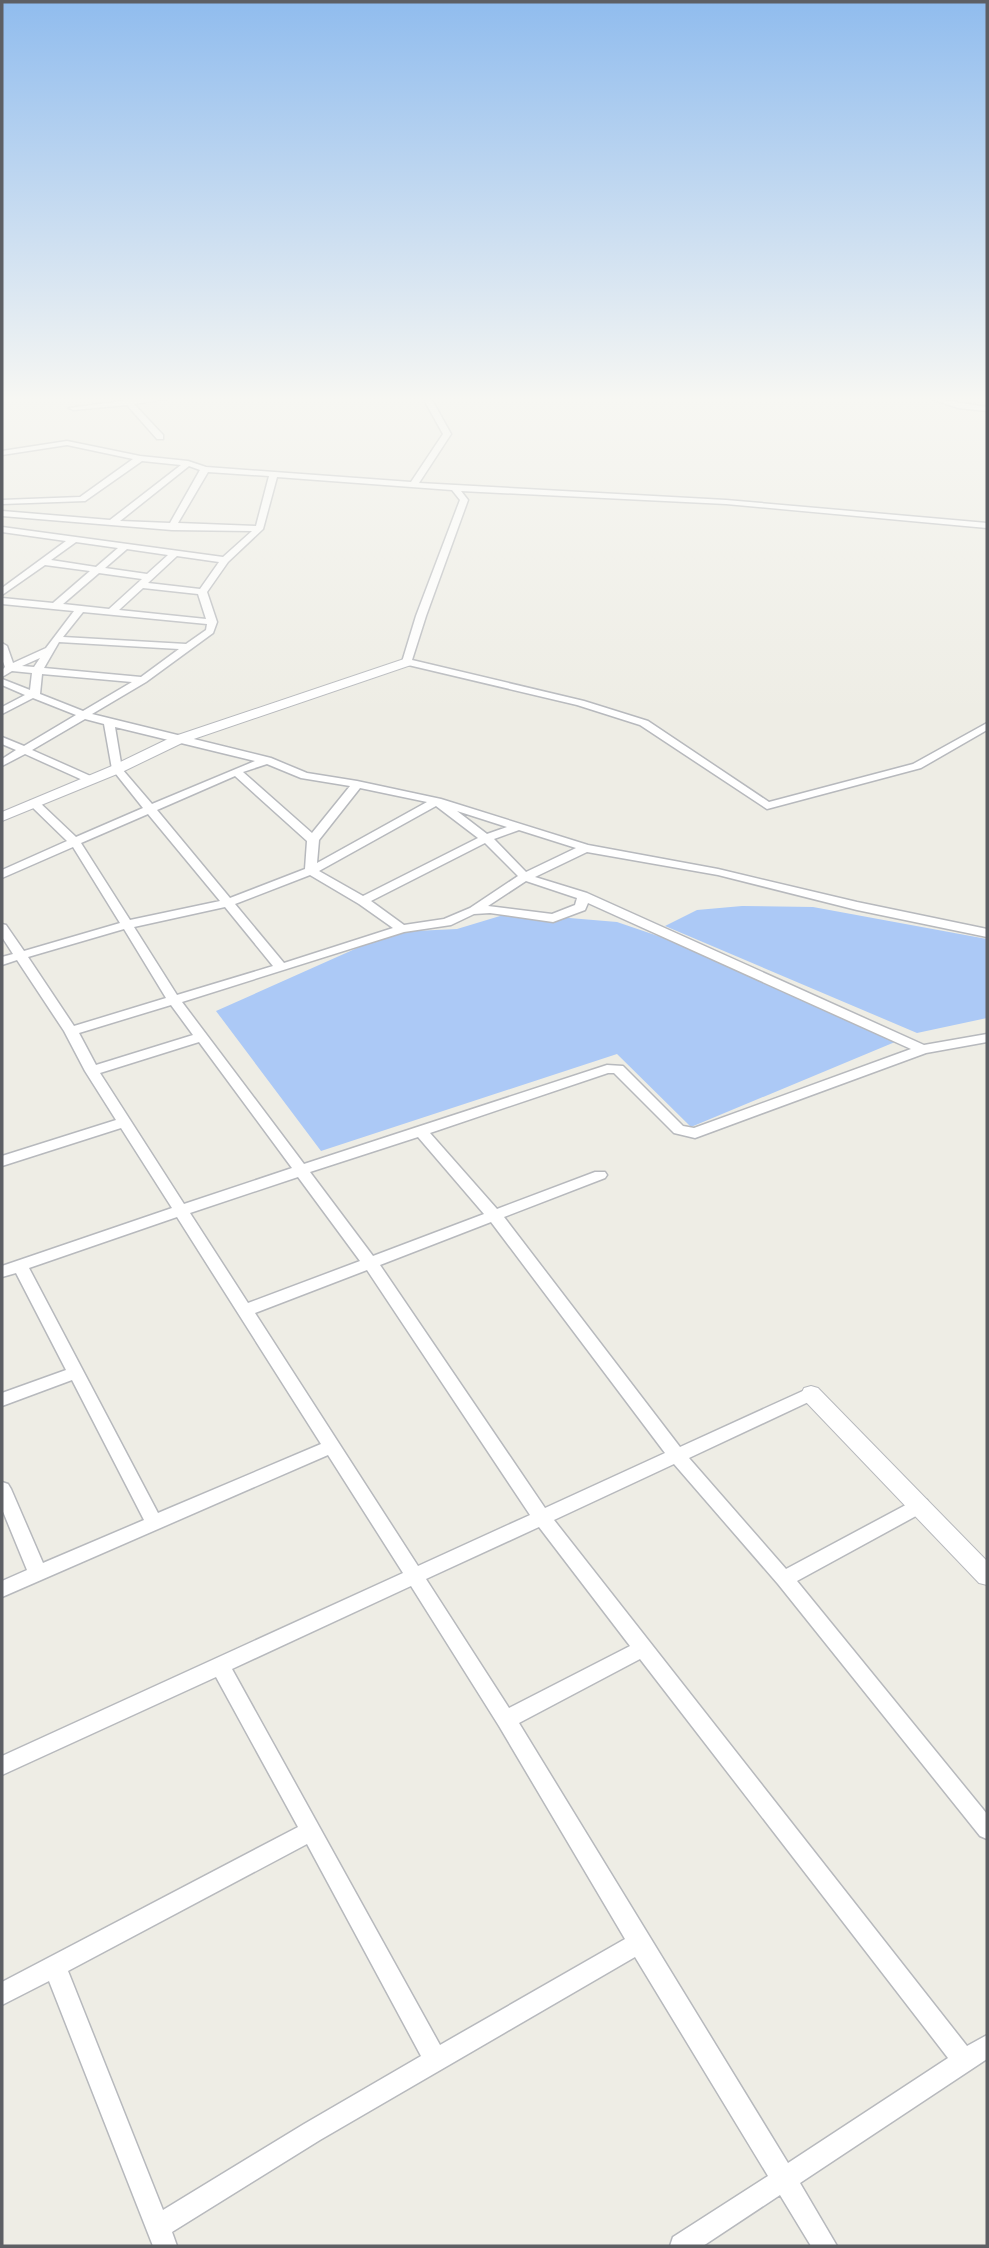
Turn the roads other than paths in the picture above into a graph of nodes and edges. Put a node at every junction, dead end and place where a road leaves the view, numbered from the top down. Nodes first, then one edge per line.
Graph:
1 (137, 503) edge
2 (186, 503) edge
3 (267, 503) edge
4 (463, 503) edge
5 (736, 503) edge
6 (2, 513) edge
7 (112, 523) junction
8 (987, 525) edge
9 (172, 527) junction
10 (2, 528) edge
11 (259, 529) junction
12 (74, 539) junction
13 (125, 546) junction
14 (176, 553) junction
15 (225, 560) junction
16 (43, 562) junction
17 (97, 569) junction
18 (150, 577) junction
19 (142, 585) junction
20 (2, 592) edge
21 (202, 592) junction
22 (2, 601) edge
23 (55, 606) junction
24 (80, 609) junction
25 (111, 612) junction
26 (212, 622) junction
27 (53, 644) junction
28 (2, 646) edge
29 (188, 647) junction
30 (407, 662) junction
31 (4, 671) edge
32 (37, 671) junction
33 (144, 680) junction
34 (2, 684) edge
35 (35, 693) junction
36 (2, 710) edge
37 (86, 716) junction
38 (109, 722) junction
39 (987, 726) edge
40 (2, 740) edge
41 (177, 740) junction
42 (24, 748) junction
43 (267, 760) junction
44 (2, 763) edge
45 (117, 769) junction
46 (236, 771) junction
47 (91, 780) junction
48 (358, 784) junction
49 (437, 801) junction
50 (34, 803) junction
51 (151, 808) junction
52 (2, 817) edge
53 (515, 828) junction
54 (486, 838) junction
55 (313, 841) junction
56 (75, 842) junction
57 (586, 848) junction
58 (311, 871) junction
59 (2, 874) edge
60 (525, 877) junction
61 (583, 896) junction
62 (363, 901) junction
63 (229, 903) junction
64 (471, 911) junction
65 (126, 925) junction
66 (2, 928) edge
67 (402, 929) junction
68 (987, 933) edge
69 (11, 959) edge
70 (281, 968) junction
71 (174, 1000) junction
72 (71, 1031) junction
73 (201, 1037) junction
74 (987, 1038) edge
75 (923, 1049) junction
76 (92, 1071) junction
77 (124, 1122) junction
78 (421, 1132) junction
79 (2, 1160) edge
80 (302, 1172) junction
81 (600, 1175) dead end
82 (181, 1209) junction
83 (494, 1215) junction
84 (371, 1264) junction
85 (20, 1266) junction
86 (2, 1272) edge
87 (244, 1311) junction
88 (77, 1372) junction
89 (811, 1394) joint
90 (2, 1400) edge
91 (330, 1447) junction
92 (677, 1456) junction
93 (2, 1489) edge
94 (921, 1505) junction
95 (542, 1518) junction
96 (154, 1522) junction
97 (38, 1574) junction
98 (987, 1576) edge
99 (413, 1577) junction
100 (784, 1579) junction
101 (2, 1589) edge
102 (643, 1648) junction
103 (220, 1666) junction
104 (506, 1720) junction
105 (2, 1766) edge
106 (987, 1829) edge
107 (312, 1831) junction
108 (639, 1943) junction
109 (55, 1968) junction
110 (2, 1994) edge
111 (987, 2046) edge
112 (436, 2060) junction
113 (964, 2062) junction
114 (784, 2179) junction
115 (161, 2237) edge
116 (682, 2246) edge
117 (825, 2246) edge

1 - 7 street
2 - 9 street
3 - 11 street
4 - 30 street
5 - 8 street
6 - 7 street
7 - 9 street
9 - 11 street
10 - 12 street
11 - 15 street
12 - 13 street
12 - 16 street
13 - 14 street
13 - 17 street
14 - 15 street
14 - 18 street
15 - 21 street
16 - 17 street
16 - 20 street
17 - 18 street
17 - 23 street
18 - 19 street
19 - 21 street
19 - 25 street
21 - 26 street
22 - 23 street
23 - 24 street
24 - 25 street
24 - 27 street
25 - 26 street
26 - 29 street
27 - 29 street
27 - 31 street
27 - 32 street
28 - 31 street
29 - 33 street
30 - 39 street
30 - 41 street
31 - 32 street
32 - 33 street
32 - 35 street
33 - 37 street
34 - 35 street
34 - 36 street
35 - 36 street
35 - 37 street
37 - 38 street
37 - 42 street
38 - 41 street
38 - 45 street
40 - 42 street
41 - 43 street
41 - 45 street
42 - 44 street
42 - 47 street
43 - 46 street
43 - 48 street
45 - 47 street
45 - 51 street
46 - 51 street
46 - 55 street
47 - 50 street
48 - 49 street
48 - 55 street
49 - 53 street
49 - 54 street
49 - 58 street
50 - 52 street
50 - 56 street
51 - 56 street
51 - 63 street
53 - 54 street
53 - 57 street
54 - 60 street
54 - 62 street
55 - 58 street
56 - 59 street
56 - 65 street
57 - 60 street
57 - 68 street
58 - 62 street
58 - 63 street
60 - 61 street
60 - 64 street
61 - 64 street
61 - 75 street
62 - 67 street
63 - 65 street
63 - 70 street
64 - 67 street
65 - 69 street
65 - 71 street
66 - 69 street
67 - 70 street
69 - 72 street
70 - 71 street
71 - 72 street
71 - 73 street
72 - 76 street
73 - 76 street
73 - 80 street
74 - 75 street
75 - 78 street
76 - 77 street
77 - 79 street
77 - 82 street
78 - 80 street
78 - 83 street
80 - 82 street
80 - 84 street
81 - 83 street
82 - 85 street
82 - 87 street
83 - 84 street
83 - 92 street
84 - 87 street
84 - 95 street
85 - 86 street
85 - 88 street
87 - 91 street
88 - 90 street
88 - 96 street
89 - 92 street
89 - 94 street
91 - 96 street
91 - 99 street
92 - 95 street
92 - 100 street
93 - 97 street
94 - 98 street
94 - 100 street
95 - 99 street
95 - 102 street
96 - 97 street
97 - 101 street
99 - 103 street
99 - 104 street
100 - 106 street
102 - 104 street
102 - 113 street
103 - 105 street
103 - 107 street
104 - 108 street
107 - 109 street
107 - 112 street
108 - 112 street
108 - 114 street
109 - 110 street
109 - 115 street
111 - 113 street
112 - 115 street
113 - 114 street
114 - 116 street
114 - 117 street

